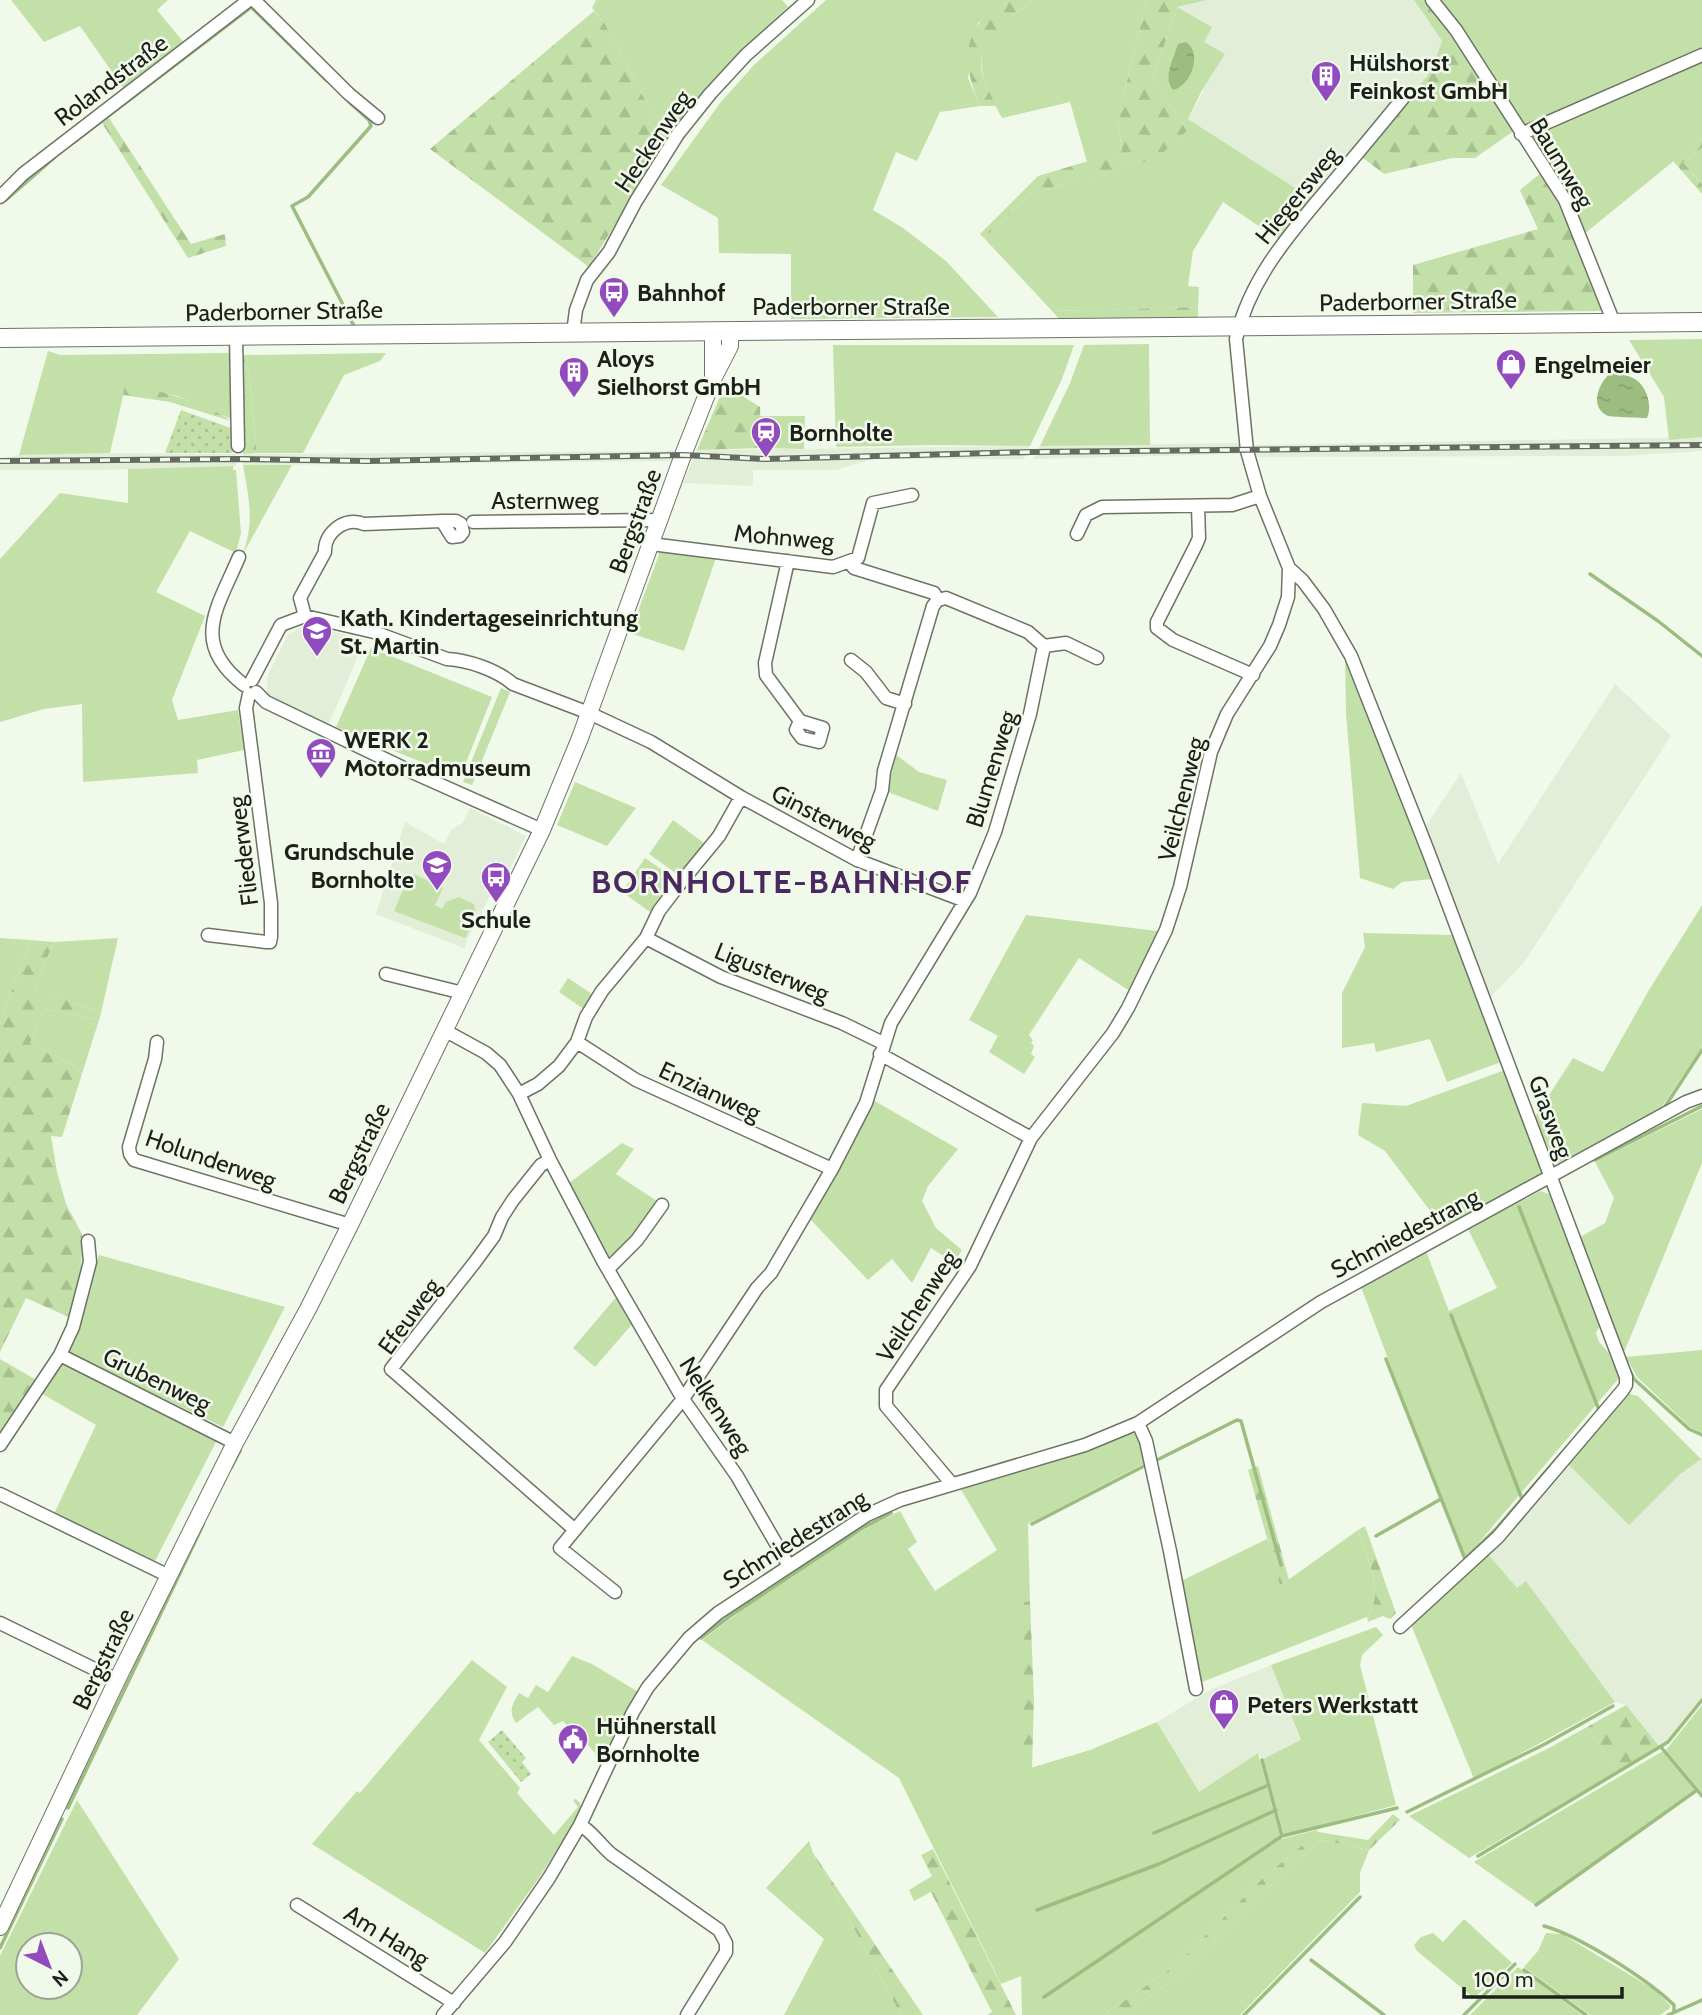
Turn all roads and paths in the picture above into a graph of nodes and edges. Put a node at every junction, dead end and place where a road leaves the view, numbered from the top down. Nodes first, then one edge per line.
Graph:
1 (251, 0) edge
2 (808, 0) edge
3 (1432, 0) edge
4 (1702, 55) edge
5 (1404, 98) dead end
6 (378, 118) dead end
7 (1521, 134) junction
8 (0, 197) edge
9 (1702, 322) edge
10 (1614, 323) junction
11 (1239, 327) junction
12 (721, 332) junction
13 (573, 333) junction
14 (236, 336) junction
15 (0, 338) edge
16 (239, 446) dead end
17 (912, 495) dead end
18 (1260, 496) junction
19 (1198, 506) junction
20 (659, 520) junction
21 (442, 521) dead end
22 (473, 522) dead end
23 (1077, 534) dead end
24 (651, 544) junction
25 (239, 557) dead end
26 (788, 561) junction
27 (849, 562) junction
28 (1289, 568) junction
29 (938, 600) junction
30 (305, 616) junction
31 (1044, 646) junction
32 (1097, 658) dead end
33 (850, 660) dead end
34 (1253, 675) junction
35 (250, 688) junction
36 (905, 704) junction
37 (589, 713) junction
38 (800, 720) dead end
39 (741, 797) junction
40 (542, 830) junction
41 (857, 860) junction
42 (965, 901) junction
43 (208, 935) dead end
44 (646, 938) junction
45 (386, 974) dead end
46 (463, 993) junction
47 (444, 1030) junction
48 (157, 1042) dead end
49 (577, 1042) junction
50 (882, 1048) junction
51 (519, 1094) junction
52 (1702, 1096) edge
53 (1031, 1139) junction
54 (550, 1160) junction
55 (832, 1169) junction
56 (1550, 1178) junction
57 (662, 1205) dead end
58 (350, 1225) junction
59 (88, 1241) dead end
60 (608, 1269) junction
61 (60, 1355) junction
62 (683, 1399) junction
63 (1138, 1423) junction
64 (235, 1443) junction
65 (0, 1445) edge
66 (952, 1484) junction
67 (0, 1494) edge
68 (575, 1530) junction
69 (789, 1566) junction
70 (169, 1576) junction
71 (615, 1592) dead end
72 (0, 1623) edge
73 (1400, 1627) dead end
74 (117, 1680) junction
75 (1196, 1689) dead end
76 (580, 1825) junction
77 (297, 1905) dead end
78 (0, 1927) edge
79 (454, 2003) junction
80 (443, 2015) edge
81 (687, 2015) edge

1 - 6 street
1 - 8 street, Rolandstraße
2 - 13 street, Heckenweg
3 - 7 street, Baumweg
4 - 7 street
5 - 11 street, Hiegersweg
7 - 10 street, Baumweg
9 - 10 main road, Paderborner Straße
10 - 11 main road, Paderborner Straße
11 - 12 main road, Paderborner Straße
11 - 18 street, Veilchenweg
12 - 13 main road, Paderborner Straße
12 - 20 street, Bergstraße
13 - 14 main road, Paderborner Straße
14 - 15 main road, Paderborner Straße
14 - 16 street
17 - 27 street, Mohnweg
18 - 19 street
18 - 28 street, Veilchenweg
19 - 23 street
19 - 34 street
20 - 22 street, Asternweg
20 - 24 street, Bergstraße
21 - 30 street
24 - 26 street, Mohnweg
24 - 37 street, Bergstraße
25 - 35 street
26 - 27 street, Mohnweg
26 - 38 street
27 - 29 street
28 - 34 street, Veilchenweg
28 - 56 street, Grasweg
29 - 31 street
29 - 36 street
30 - 35 street
30 - 37 street, Ginsterweg
31 - 32 street
31 - 42 street, Blumenweg
33 - 36 street
34 - 53 street, Veilchenweg
35 - 40 street
35 - 43 street, Fliederweg
36 - 41 street
37 - 39 street, Ginsterweg
37 - 40 street, Bergstraße
39 - 41 street, Ginsterweg
39 - 44 street
40 - 46 street, Bergstraße
41 - 42 street, Ginsterweg
42 - 50 street
44 - 49 street
44 - 50 street, Ligusterweg
45 - 46 street
46 - 47 street, Bergstraße
47 - 51 street, Nelkenweg
47 - 58 street, Bergstraße
48 - 58 street, Holunderweg
49 - 51 street
49 - 55 street, Enzianweg
50 - 53 street
50 - 55 street
51 - 54 street, Nelkenweg
52 - 56 street, Schmiedestrang
53 - 66 street, Veilchenweg
54 - 60 street, Nelkenweg
54 - 68 street, Efeuweg
55 - 62 street
56 - 63 street, Schmiedestrang
56 - 73 street, Grasweg
57 - 60 street
58 - 64 street, Bergstraße
59 - 61 street
60 - 62 street, Nelkenweg
61 - 64 street, Grubenweg
61 - 65 street
62 - 68 street
62 - 69 street, Nelkenweg
63 - 66 street, Schmiedestrang
63 - 75 street
64 - 70 street, Bergstraße
66 - 69 street, Schmiedestrang
67 - 70 street
68 - 71 street
69 - 76 street, Schmiedestrang
70 - 74 street, Bergstraße
72 - 74 street
74 - 78 street, Bergstraße
76 - 79 street, Schmiedestrang
76 - 81 street
77 - 79 street, Am Hang
79 - 80 street, Schmiedestrang

